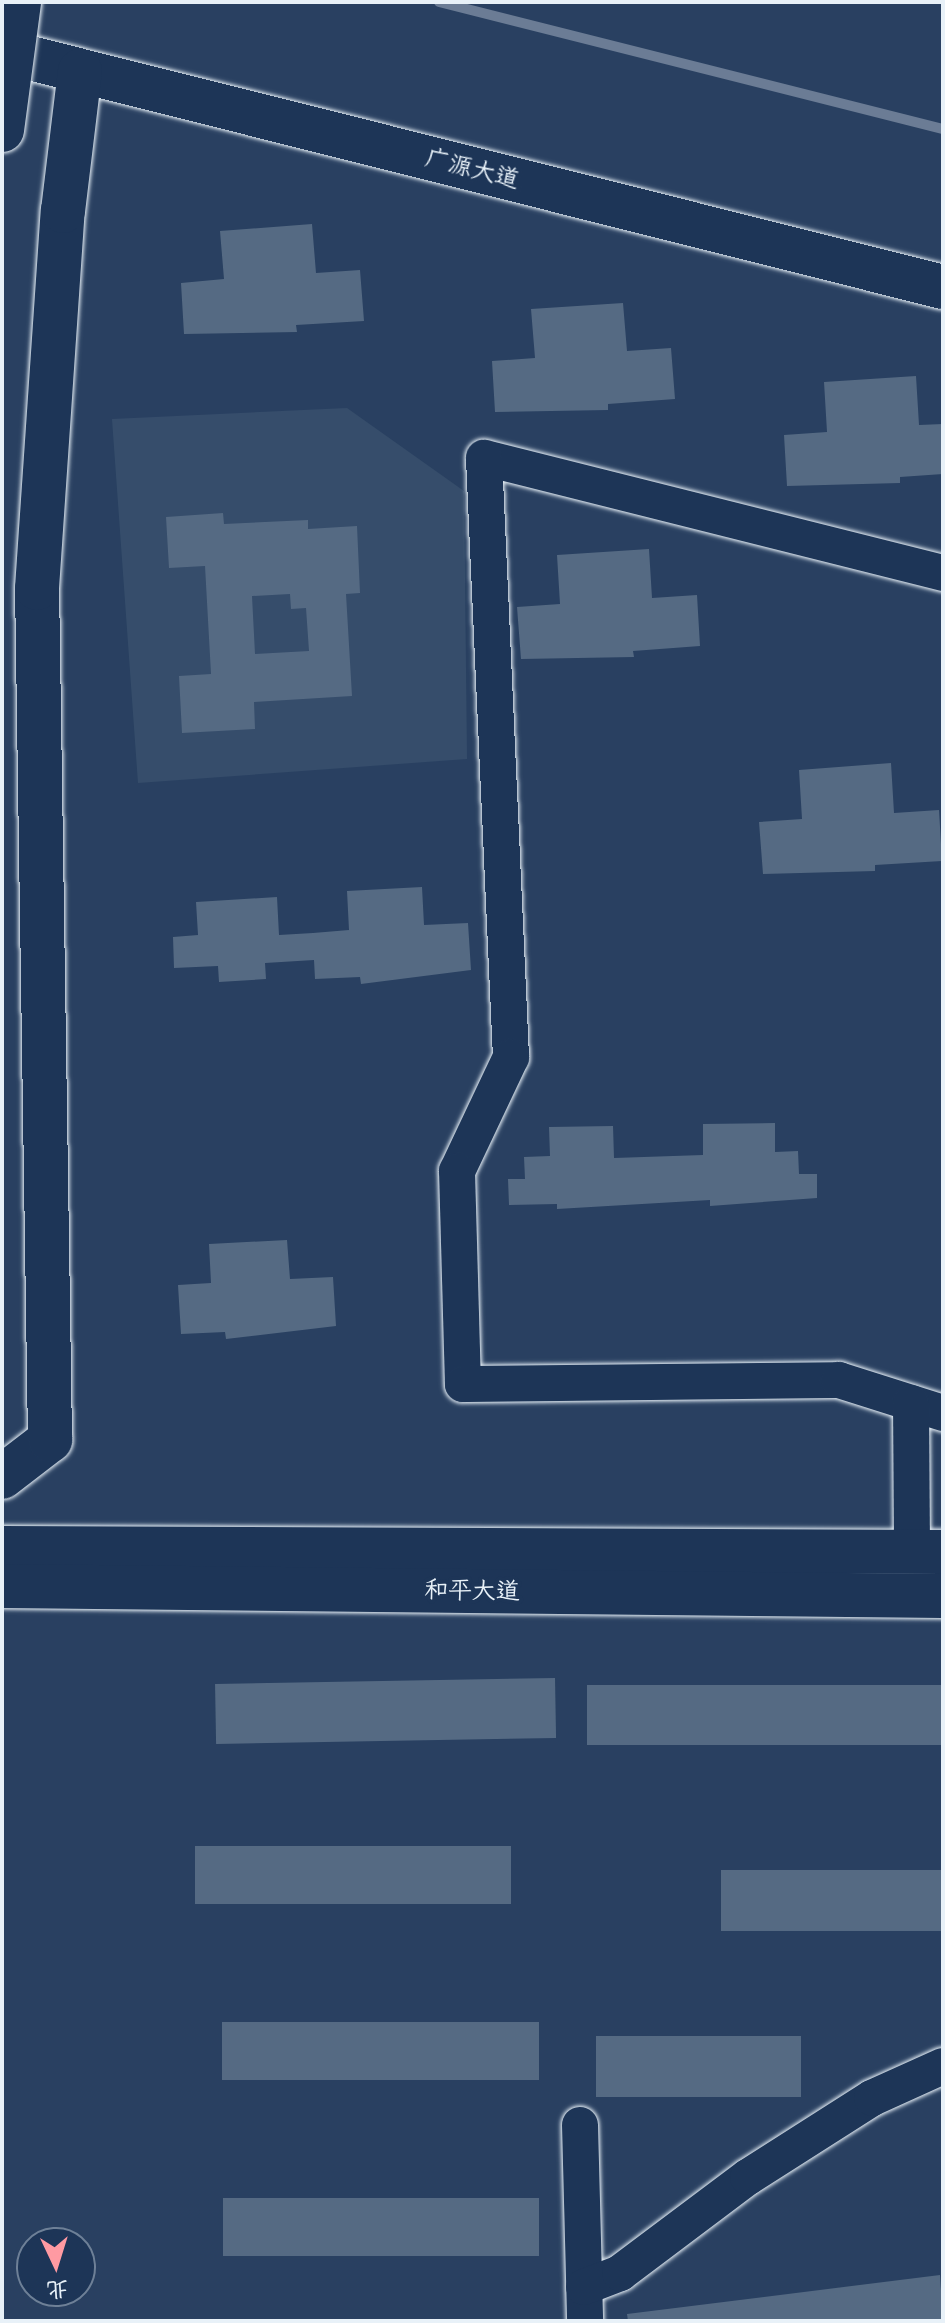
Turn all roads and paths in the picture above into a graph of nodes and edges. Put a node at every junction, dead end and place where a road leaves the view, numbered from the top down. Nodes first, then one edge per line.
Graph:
1 (19, 2) edge
2 (2, 51) edge
3 (80, 71) junction
4 (2, 130) edge
5 (943, 287) edge
6 (943, 573) edge
7 (927, 1408) edge
8 (2, 1477) edge
9 (2, 1548) edge
10 (928, 1552) edge
11 (2, 1586) edge
12 (943, 1596) edge
13 (943, 2066) edge
14 (580, 2125) dead end
15 (585, 2304) edge

1 - 4 street, bridge
2 - 3 street, 广源大道
3 - 5 street, 广源大道
3 - 8 street
6 - 7 street
7 - 10 street
9 - 10 street, 和平大道
11 - 12 street, 和平大道
13 - 15 street
14 - 15 street

